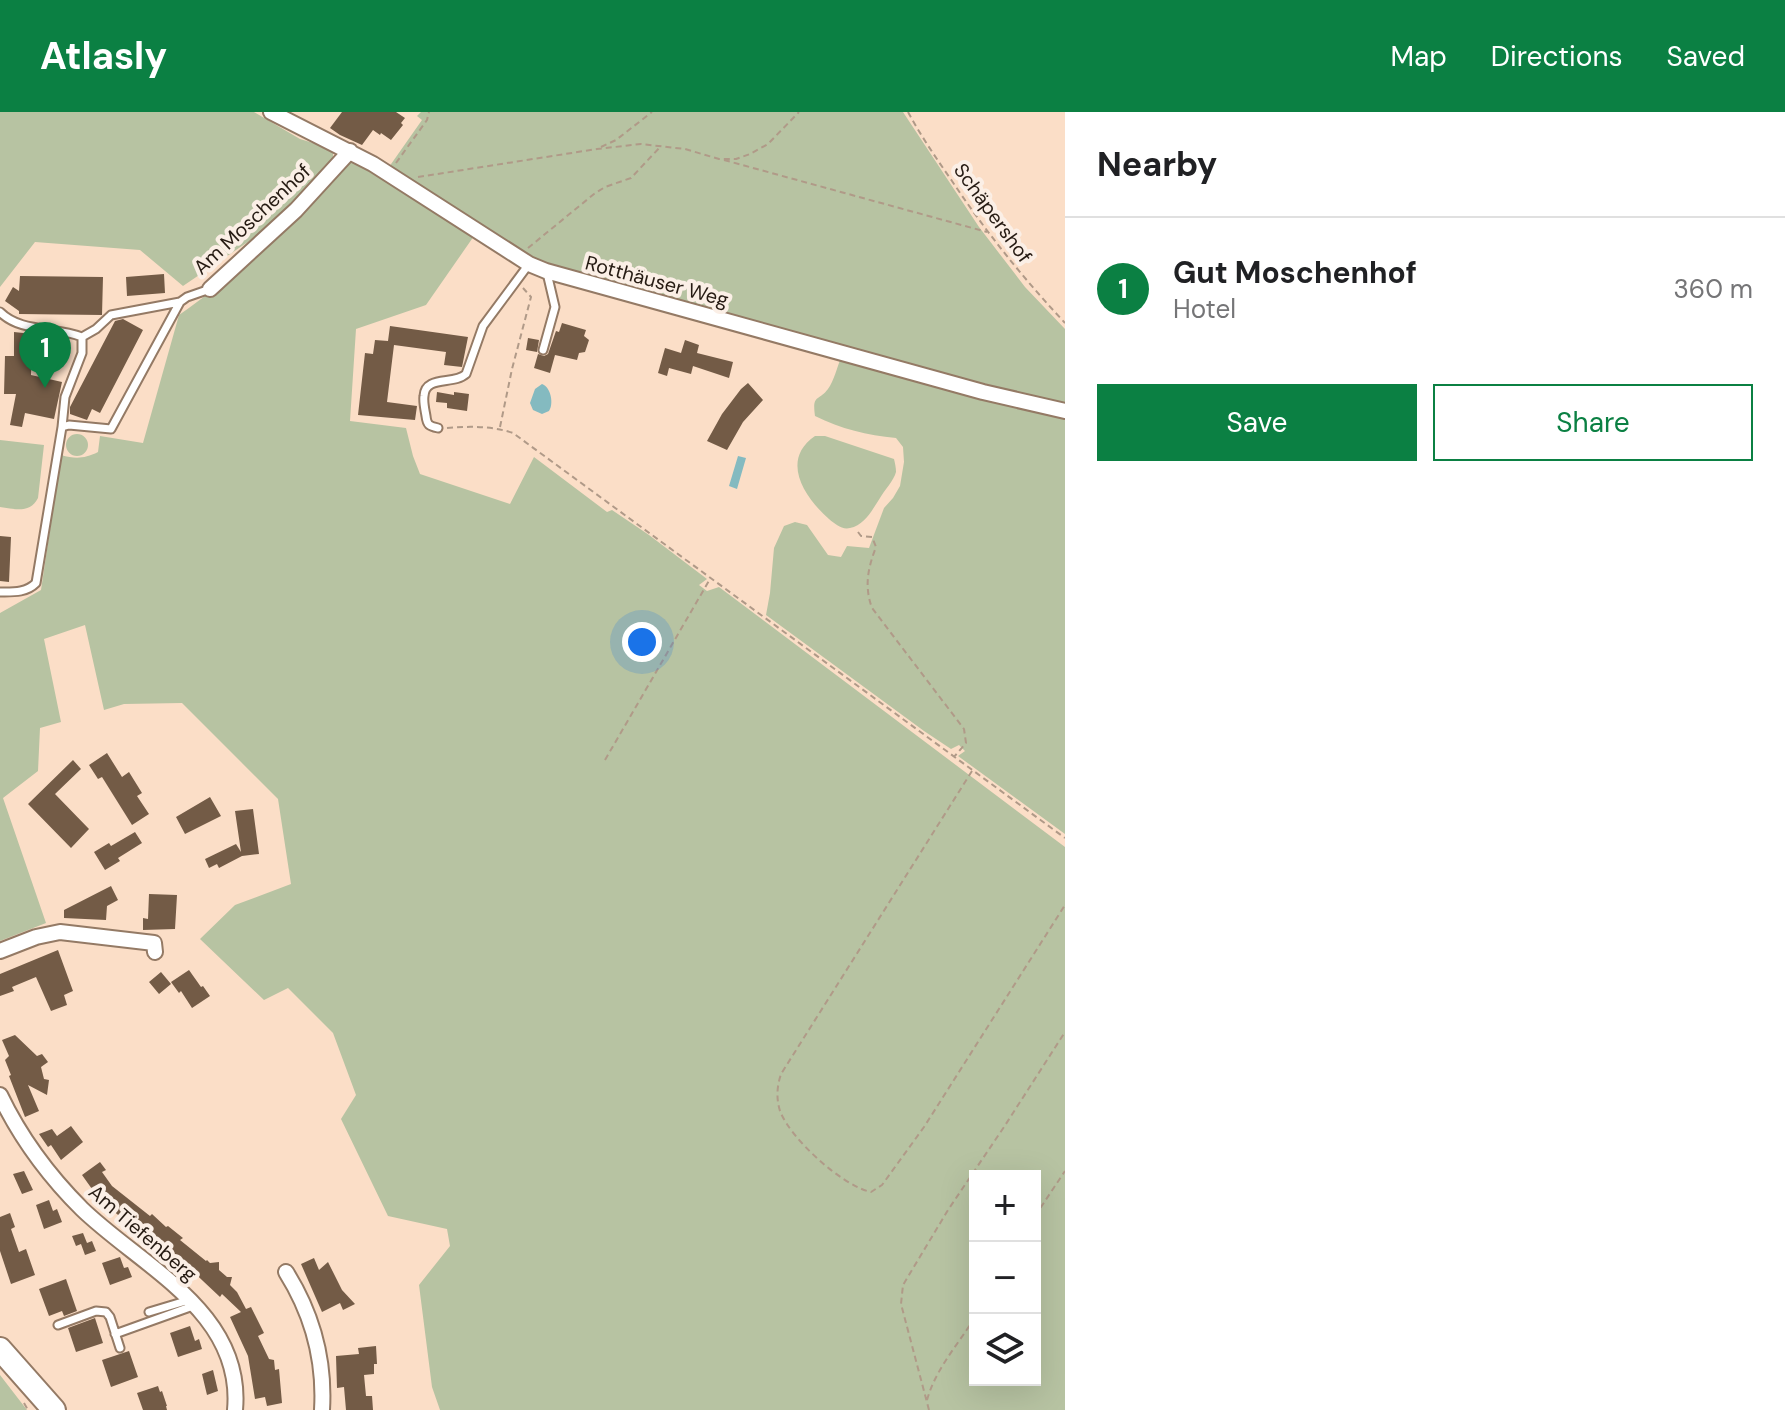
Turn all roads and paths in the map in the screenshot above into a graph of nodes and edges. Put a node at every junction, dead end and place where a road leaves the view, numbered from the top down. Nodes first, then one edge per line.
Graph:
1 (271, 112) edge
2 (429, 112) edge
3 (652, 112) edge
4 (799, 112) edge
5 (908, 112) edge
6 (661, 146) junction
7 (597, 149) junction
8 (350, 151) junction
9 (719, 159) junction
10 (392, 176) junction
11 (987, 232) junction
12 (524, 260) junction
13 (546, 271) junction
14 (517, 282) junction
15 (210, 289) joint
16 (180, 302) junction
17 (0, 312) edge
18 (1065, 323) edge
19 (48, 329) junction
20 (82, 337) junction
21 (543, 350) dead end
22 (45, 368) dead end
23 (1065, 411) edge
24 (62, 427) junction
25 (438, 428) joint
26 (500, 429) junction
27 (858, 532) dead end
28 (711, 578) junction
29 (0, 592) edge
30 (953, 758) junction
31 (605, 760) dead end
32 (972, 771) junction
33 (1065, 838) edge
34 (1065, 905) edge
35 (0, 951) edge
36 (155, 952) dead end
37 (1065, 1032) edge
38 (0, 1095) edge
39 (1065, 1171) edge
40 (1041, 1207) edge
41 (286, 1272) dead end
42 (192, 1303) junction
43 (149, 1312) dead end
44 (58, 1325) dead end
45 (969, 1326) edge
46 (115, 1334) junction
47 (120, 1348) dead end
48 (0, 1349) edge
49 (927, 1402) junction
50 (54, 1410) edge
51 (235, 1410) edge
52 (322, 1410) edge
53 (929, 1410) edge

1 - 8 street, Rotthäuser Weg
2 - 10 path
3 - 7 path
4 - 9 path
5 - 11 path, Schäpershof
6 - 7 path
6 - 9 path
6 - 12 path
7 - 10 path
8 - 10 street, Rotthäuser Weg
8 - 15 street, Am Moschenhof
9 - 11 path
10 - 12 street, Rotthäuser Weg
11 - 18 path, Schäpershof
12 - 13 street, Rotthäuser Weg
12 - 14 lane
13 - 21 lane
13 - 23 street, Rotthäuser Weg
14 - 25 lane
14 - 26 path
15 - 16 lane, Am Moschenhof
16 - 20 lane, Am Moschenhof
16 - 24 lane
17 - 19 lane
19 - 20 lane
19 - 22 lane
20 - 24 lane
24 - 29 lane
25 - 26 path
26 - 28 path
27 - 30 path
28 - 30 path
28 - 31 path
30 - 32 path
32 - 33 path
32 - 34 path
35 - 36 street
37 - 49 path
38 - 42 street, Am Tiefenberg
39 - 40 path
41 - 52 street
42 - 43 lane
42 - 46 lane
42 - 51 street, Am Tiefenberg
44 - 46 lane
45 - 49 path
46 - 47 lane
48 - 50 main road
49 - 53 path

